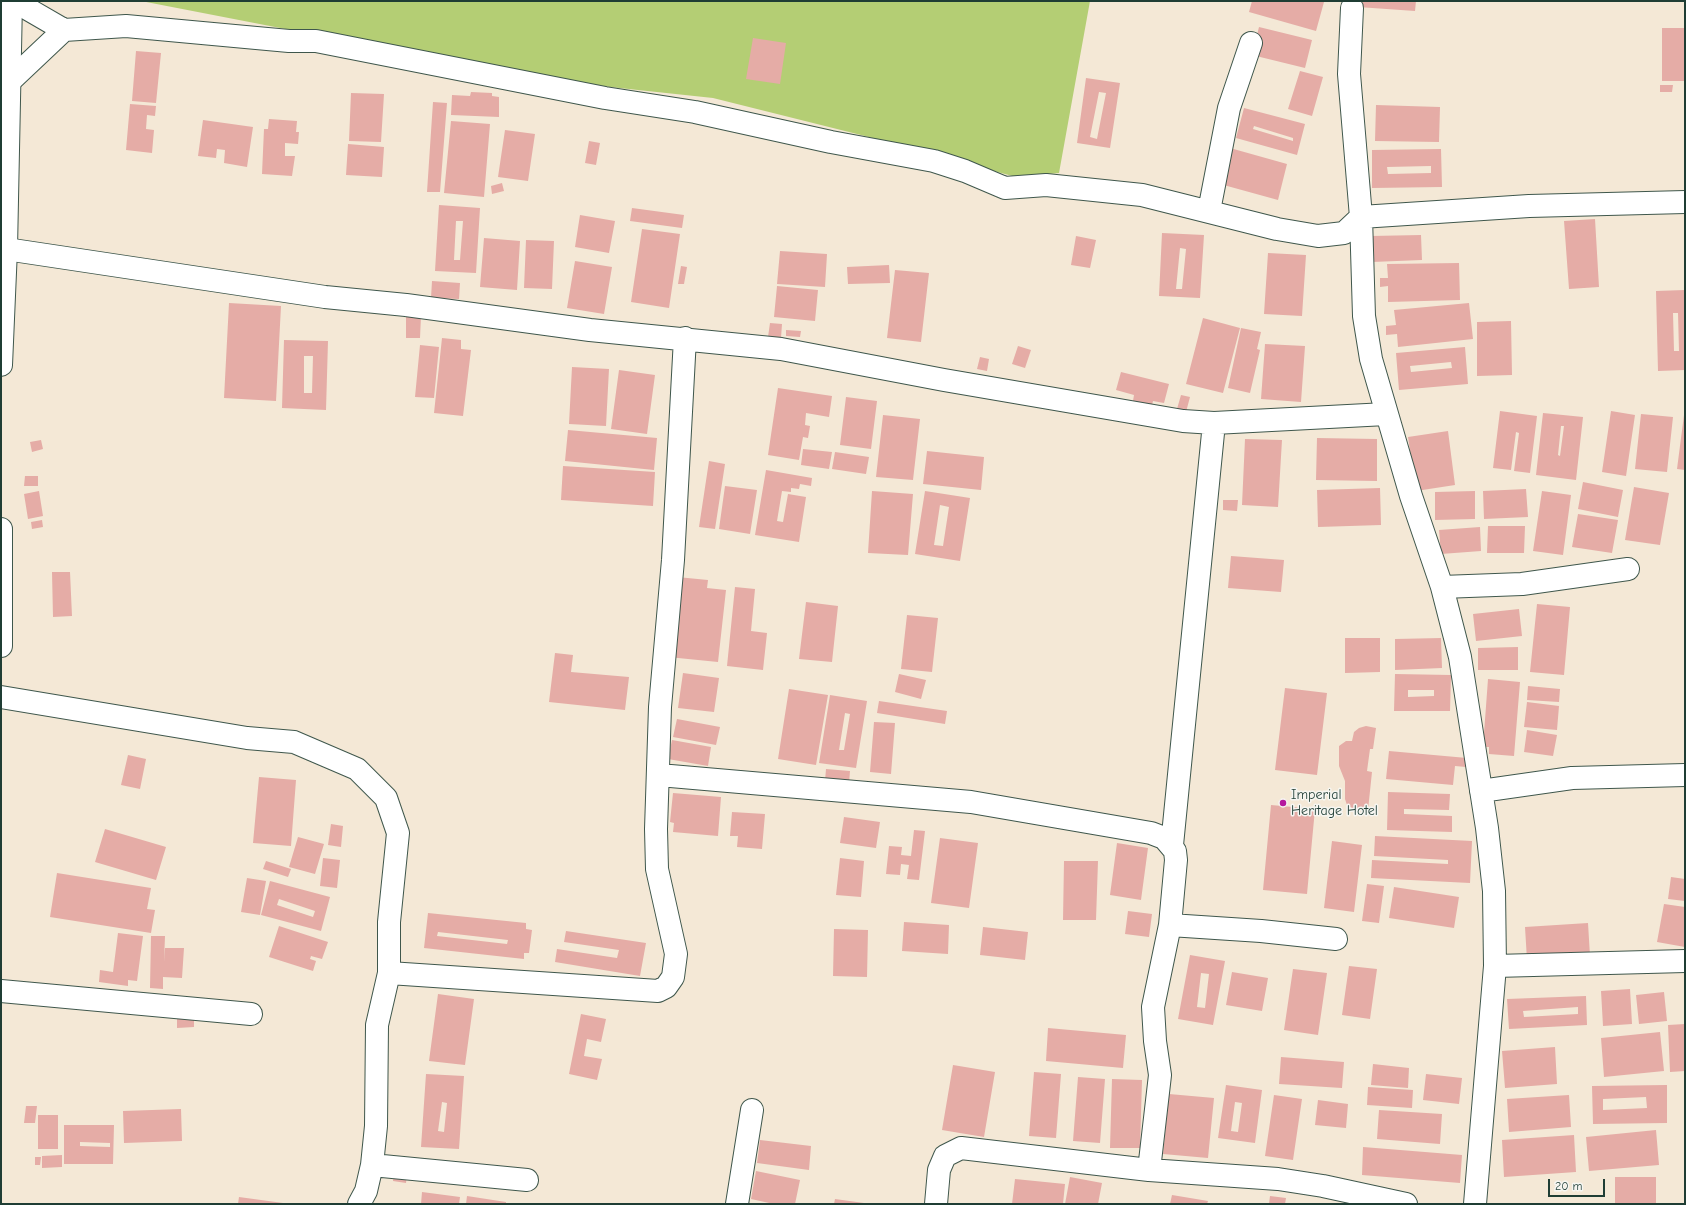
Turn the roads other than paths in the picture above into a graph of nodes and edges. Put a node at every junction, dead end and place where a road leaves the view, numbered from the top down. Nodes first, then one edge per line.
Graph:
1 (13, 1) edge
2 (1352, 8) dead end
3 (64, 30) junction
4 (1251, 43) dead end
5 (10, 81) junction
6 (1685, 202) edge
7 (1209, 211) junction
8 (1361, 217) junction
9 (6, 249) junction
10 (685, 338) junction
11 (1, 365) edge
12 (1386, 414) junction
13 (1214, 423) junction
14 (1, 529) edge
15 (1628, 569) dead end
16 (1442, 587) junction
17 (1, 614) edge
18 (1, 646) edge
19 (1, 697) edge
20 (659, 775) junction
21 (1685, 776) edge
22 (1481, 790) junction
23 (1172, 845) junction
24 (1170, 925) junction
25 (1336, 939) dead end
26 (1685, 961) edge
27 (1495, 966) junction
28 (389, 973) junction
29 (1, 991) edge
30 (251, 1014) dead end
31 (752, 1110) dead end
32 (372, 1165) junction
33 (1149, 1170) junction
34 (527, 1180) dead end
35 (359, 1204) edge
36 (737, 1204) edge
37 (936, 1204) edge
38 (1406, 1204) edge
39 (1475, 1204) edge

1 - 3 main road
1 - 5 main road
2 - 8 main road
3 - 5 main road
3 - 7 main road
4 - 7 main road
5 - 9 main road
6 - 8 main road
7 - 8 main road
8 - 12 main road
9 - 10 main road
9 - 11 main road
10 - 13 main road
10 - 20 main road
12 - 13 main road
12 - 16 main road
13 - 23 main road
14 - 17 main road
15 - 16 main road
16 - 22 main road
17 - 18 main road
19 - 28 main road
20 - 23 main road
20 - 28 main road
21 - 22 main road
22 - 27 main road
23 - 24 main road
24 - 25 main road
24 - 33 main road
26 - 27 main road
27 - 39 main road
28 - 32 main road
29 - 30 main road
31 - 36 main road
32 - 34 main road
32 - 35 main road
33 - 37 main road
33 - 38 main road

